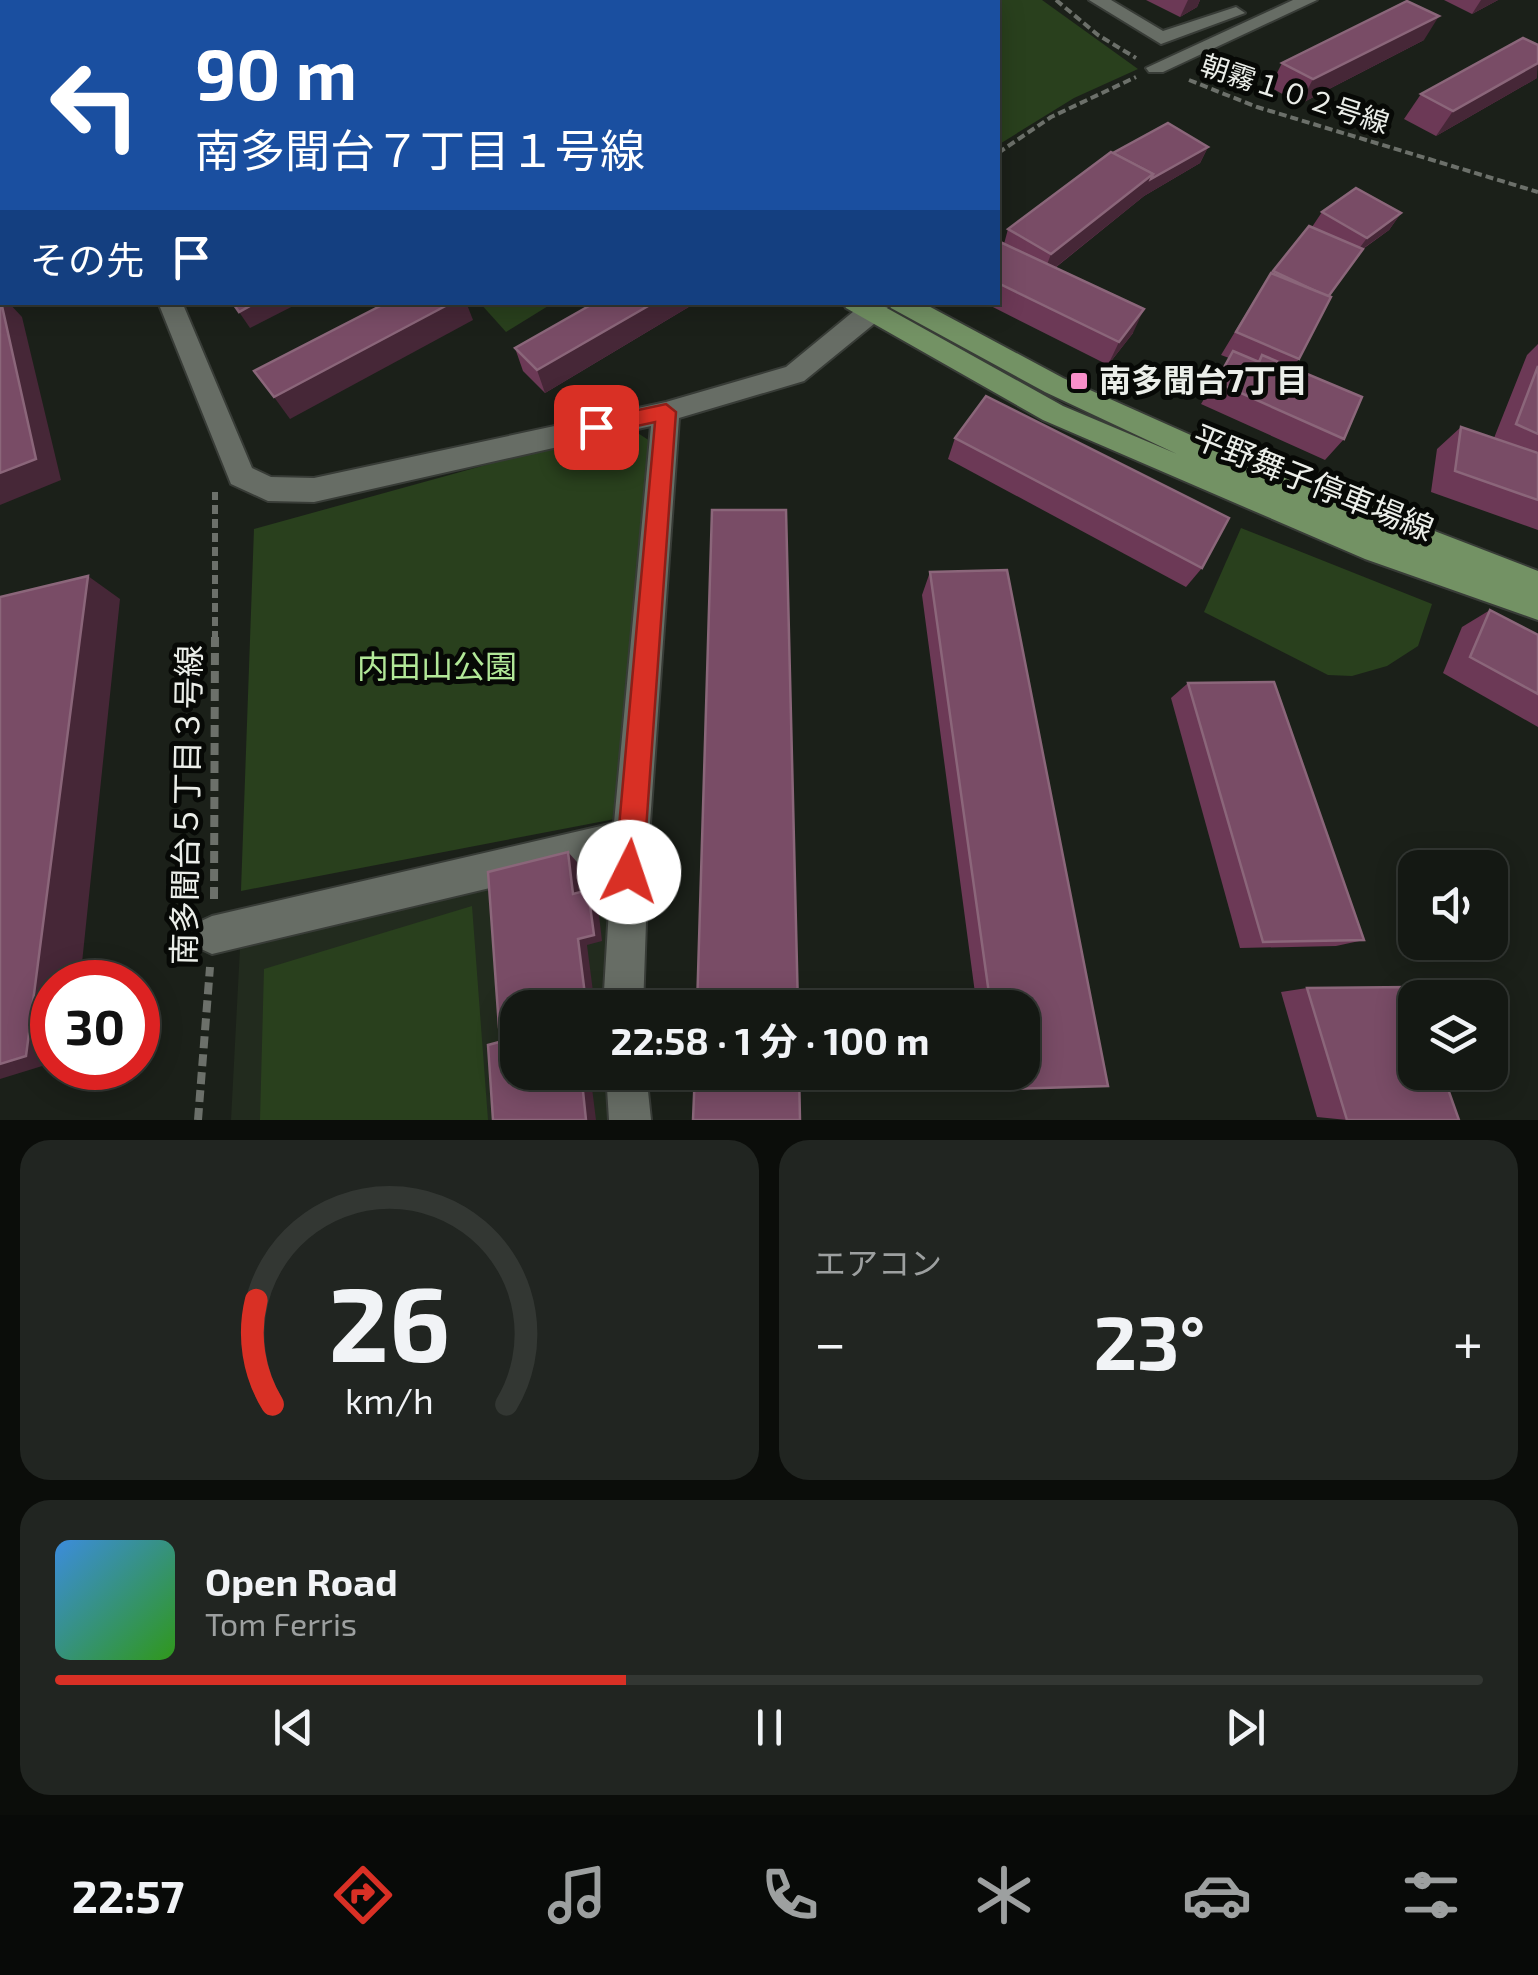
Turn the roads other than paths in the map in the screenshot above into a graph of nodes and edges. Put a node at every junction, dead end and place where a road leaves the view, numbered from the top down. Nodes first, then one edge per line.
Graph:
1 (1098, 0) edge
2 (1308, 0) edge
3 (1249, 7) edge
4 (1156, 68) road end
5 (171, 305) edge
6 (905, 305) edge
7 (868, 306) edge
8 (666, 412) junction
9 (1538, 584) edge
10 (1538, 606) edge
11 (631, 838) junction
12 (212, 935) road end
13 (624, 990) edge
14 (628, 1090) edge
15 (630, 1120) edge

1 - 3 street
2 - 3 street
3 - 4 street
5 - 8 street
6 - 9 main road, 平野舞子停車場線
7 - 8 street
7 - 10 main road, 平野舞子停車場線
8 - 11 street
11 - 12 street
11 - 13 street
14 - 15 street

